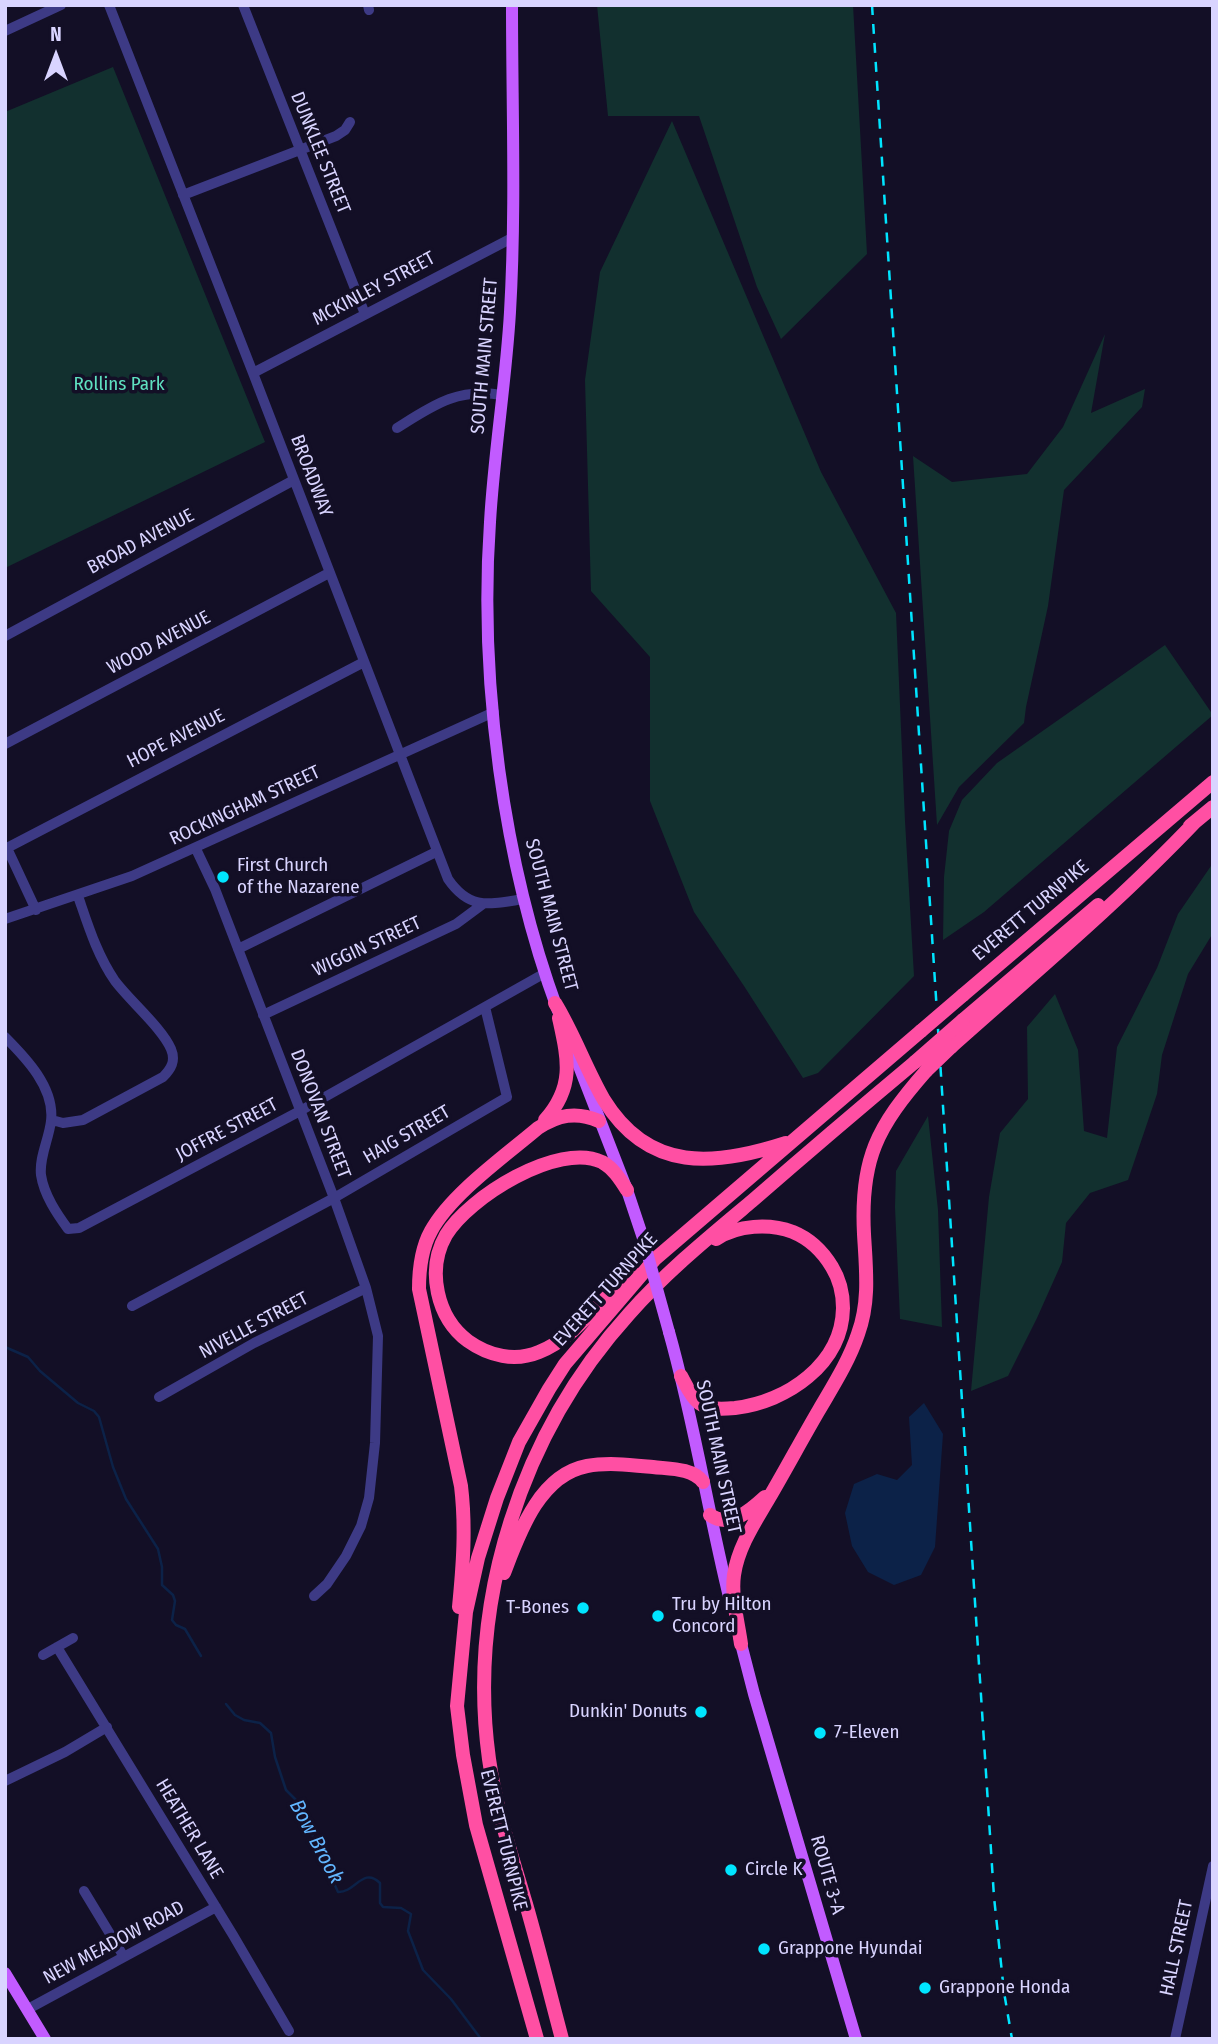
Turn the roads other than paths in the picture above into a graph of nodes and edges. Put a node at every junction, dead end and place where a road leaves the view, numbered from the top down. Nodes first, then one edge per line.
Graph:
1 (61, 5) edge
2 (108, 5) edge
3 (243, 5) edge
4 (512, 5) edge
5 (5, 31) edge
6 (350, 122) dead end
7 (299, 149) junction
8 (183, 195) junction
9 (512, 238) junction
10 (365, 314) junction
11 (253, 373) junction
12 (502, 396) junction
13 (397, 428) dead end
14 (294, 480) junction
15 (329, 573) junction
16 (5, 636) edge
17 (364, 662) junction
18 (494, 712) junction
19 (5, 744) edge
20 (400, 755) junction
21 (1213, 782) edge
22 (1213, 807) edge
23 (1196, 821) junction
24 (6, 848) edge
25 (196, 849) junction
26 (436, 852) junction
27 (78, 896) junction
28 (524, 899) junction
29 (483, 904) junction
30 (36, 910) junction
31 (5, 919) edge
32 (238, 949) junction
33 (545, 973) junction
34 (555, 1003) junction
35 (485, 1007) junction
36 (263, 1015) junction
37 (5, 1037) edge
38 (920, 1066) junction
39 (300, 1111) junction
40 (52, 1119) junction
41 (599, 1121) junction
42 (538, 1128) junction
43 (794, 1140) junction
44 (626, 1189) junction
45 (334, 1198) junction
46 (655, 1259) junction
47 (657, 1284) junction
48 (366, 1288) junction
49 (132, 1306) dead end
50 (681, 1376) junction
51 (159, 1397) dead end
52 (703, 1482) junction
53 (778, 1483) junction
54 (710, 1515) junction
55 (314, 1596) dead end
56 (490, 1618) junction
57 (73, 1638) dead end
58 (741, 1644) junction
59 (57, 1647) junction
60 (43, 1655) dead end
61 (457, 1706) junction
62 (107, 1727) junction
63 (5, 1781) edge
64 (786, 1802) joint
65 (1213, 1866) edge
66 (84, 1891) dead end
67 (216, 1907) junction
68 (124, 1957) junction
69 (5, 1973) edge
70 (28, 2009) junction
71 (289, 2031) dead end
72 (45, 2039) edge
73 (537, 2039) edge
74 (562, 2039) edge
75 (856, 2039) edge
76 (1175, 2039) edge

1 - 5 street
2 - 8 street, BROADWAY
3 - 7 street, DUNKLEE STREET
4 - 9 main road, SOUTH MAIN STREET
6 - 7 street
7 - 8 street
7 - 10 street, DUNKLEE STREET
8 - 11 street, BROADWAY
9 - 10 street, MCKINLEY STREET
9 - 12 main road, SOUTH MAIN STREET
10 - 11 street, MCKINLEY STREET
11 - 14 street, BROADWAY
12 - 13 street
12 - 18 main road, SOUTH MAIN STREET
14 - 15 street, BROADWAY
14 - 16 street, BROAD AVENUE
15 - 17 street, BROADWAY
15 - 19 street, WOOD AVENUE
17 - 20 street, BROADWAY
17 - 24 street, HOPE AVENUE
18 - 20 street, ROCKINGHAM STREET
18 - 28 main road, SOUTH MAIN STREET
20 - 25 street, ROCKINGHAM STREET
20 - 26 street, BROADWAY
21 - 43 highway, EVERETT TURNPIKE, bridge
22 - 23 highway, EVERETT TURNPIKE
23 - 38 highway, EVERETT TURNPIKE, bridge
23 - 38 highway, bridge
24 - 30 street
25 - 27 street, ROCKINGHAM STREET
25 - 32 street, DONOVAN STREET
26 - 29 street, BROADWAY
26 - 32 street
27 - 30 street, ROCKINGHAM STREET
27 - 40 street
28 - 29 street
28 - 33 main road, SOUTH MAIN STREET
29 - 36 street, WIGGIN STREET
30 - 31 street, ROCKINGHAM STREET
32 - 36 street, DONOVAN STREET
33 - 34 main road, SOUTH MAIN STREET
33 - 35 street, JOFFRE STREET
34 - 41 main road, SOUTH MAIN STREET
34 - 42 highway
34 - 43 highway
35 - 39 street, JOFFRE STREET
35 - 45 street, HAIG STREET
36 - 39 street, DONOVAN STREET
37 - 40 street
38 - 47 highway, EVERETT TURNPIKE
38 - 53 highway
39 - 40 street, JOFFRE STREET
39 - 45 street, DONOVAN STREET
41 - 42 highway
41 - 44 main road, SOUTH MAIN STREET
42 - 61 highway
43 - 46 highway, EVERETT TURNPIKE
44 - 46 highway
44 - 50 main road, SOUTH MAIN STREET, bridge
45 - 48 street, DONOVAN STREET
45 - 49 street, HAIG STREET
46 - 61 highway, EVERETT TURNPIKE
47 - 50 highway
47 - 56 highway, EVERETT TURNPIKE
48 - 51 street, NIVELLE STREET
48 - 55 street, DONOVAN STREET
50 - 52 main road, SOUTH MAIN STREET
52 - 54 main road, SOUTH MAIN STREET
52 - 56 highway
53 - 54 highway
53 - 58 highway
54 - 58 main road, SOUTH MAIN STREET
56 - 74 highway, EVERETT TURNPIKE
57 - 59 street
58 - 64 main road, SOUTH MAIN STREET
59 - 60 street
59 - 62 street, HEATHER LANE
61 - 73 highway, EVERETT TURNPIKE
62 - 63 street
62 - 67 street, HEATHER LANE
64 - 75 main road, ROUTE 3-A
65 - 76 street, HALL STREET
66 - 68 street
67 - 68 street, NEW MEADOW ROAD
67 - 71 street, HEATHER LANE
68 - 70 street, NEW MEADOW ROAD
69 - 70 main road
70 - 72 main road

